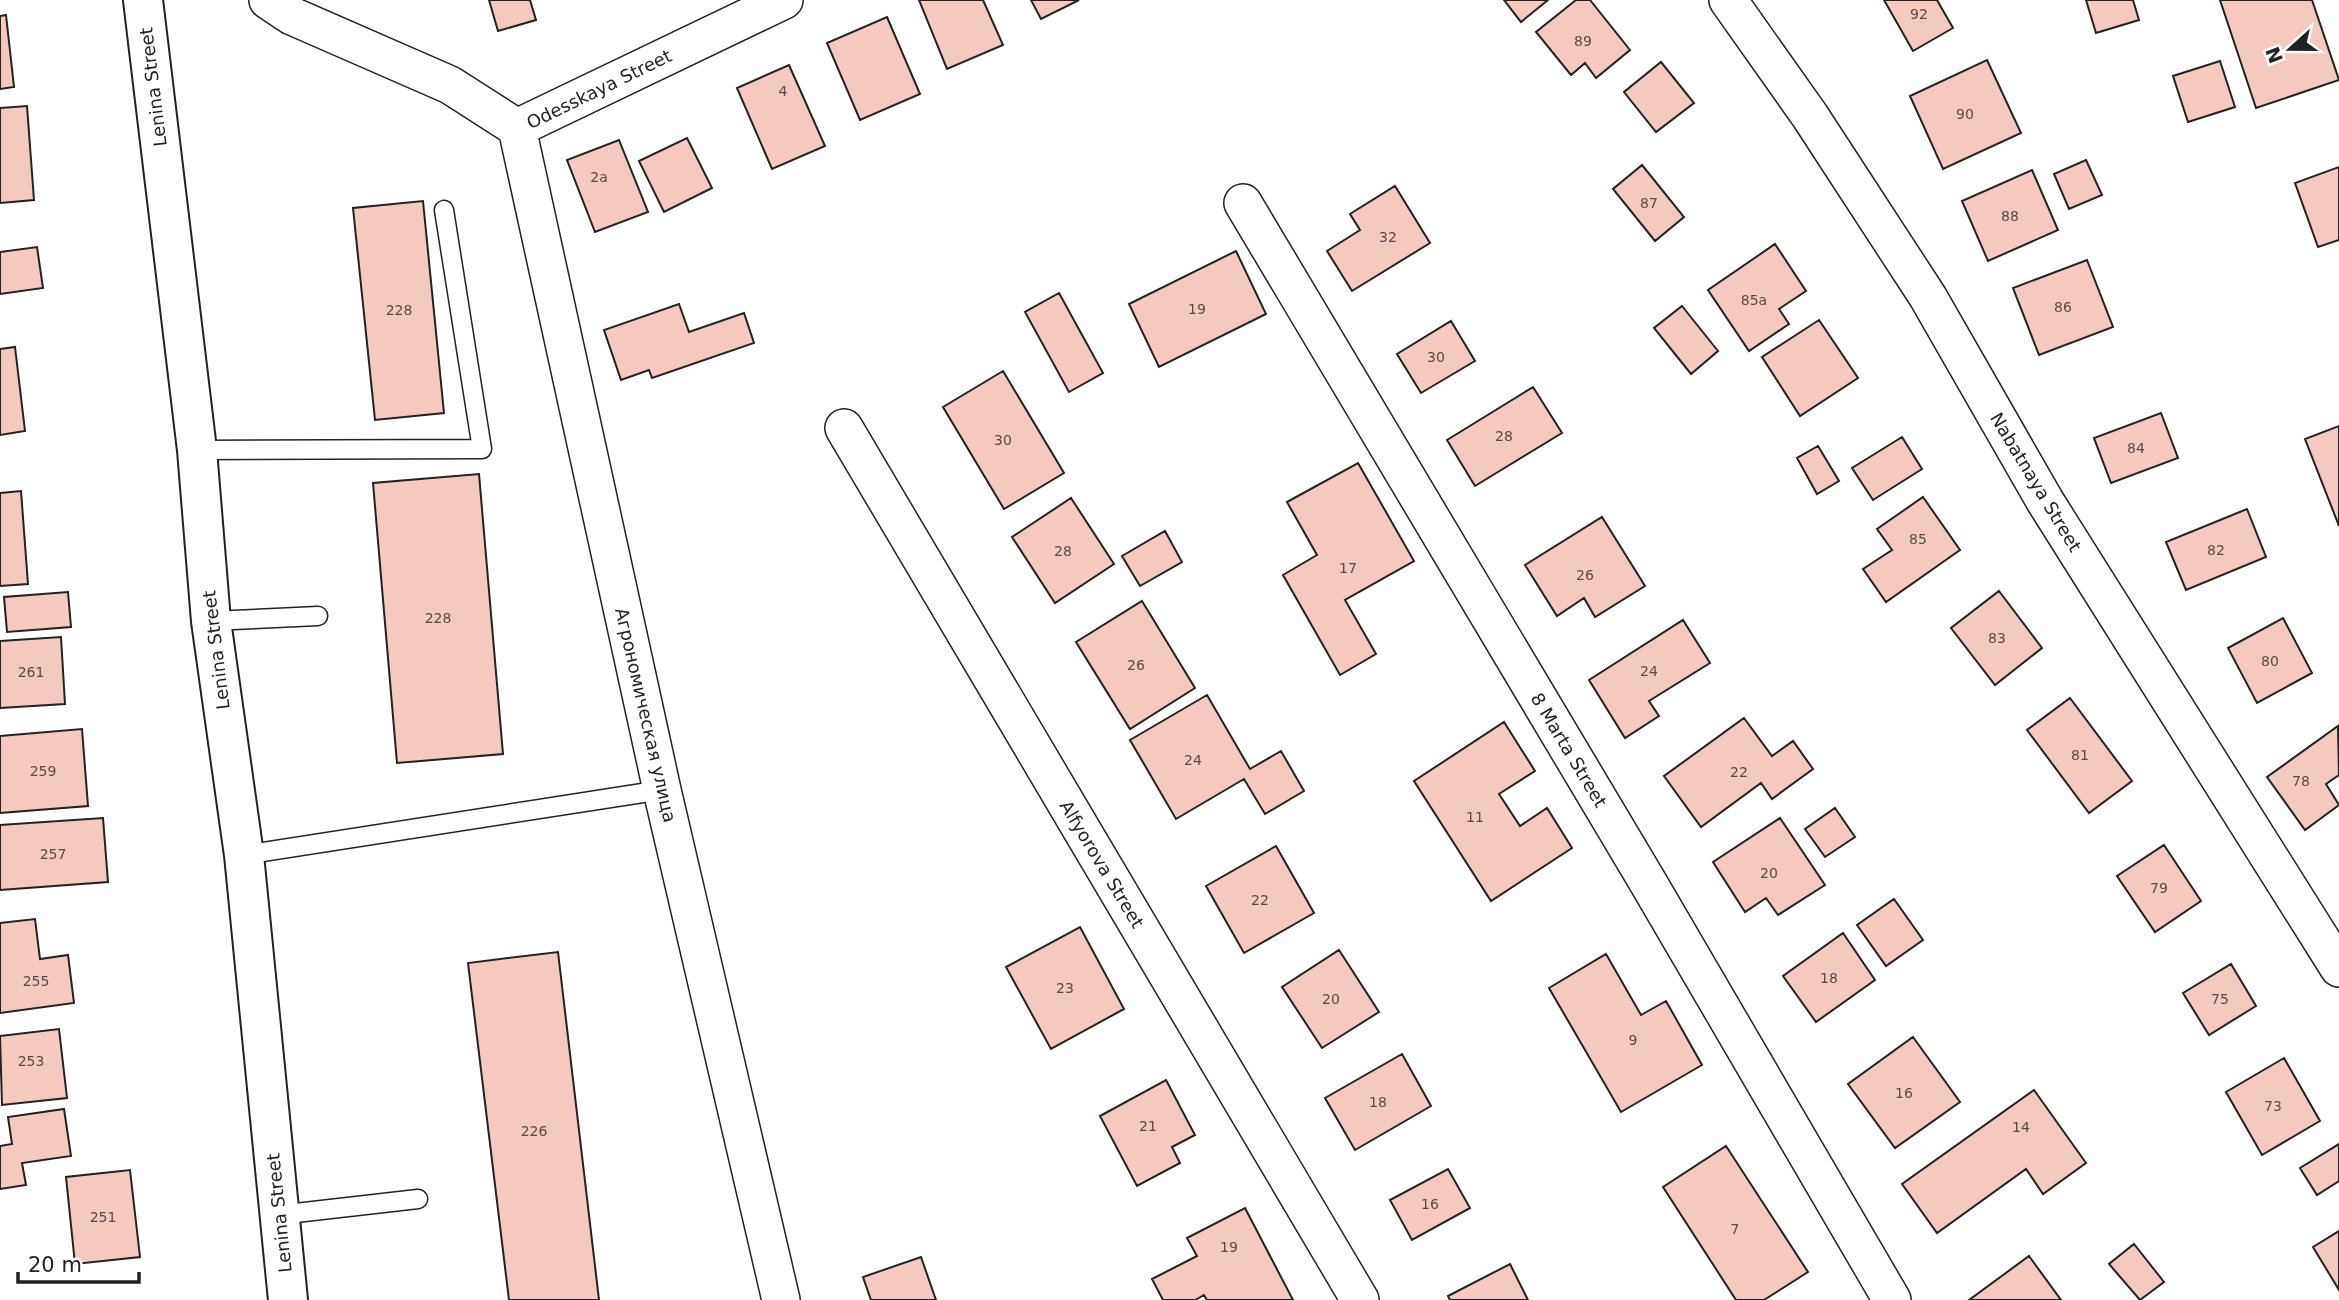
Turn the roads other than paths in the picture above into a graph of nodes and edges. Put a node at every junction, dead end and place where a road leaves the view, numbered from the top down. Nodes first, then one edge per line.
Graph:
1 (143, 0) edge
2 (268, 0) edge
3 (784, 0) edge
4 (1728, 0) edge
5 (517, 128) junction
6 (1243, 203) dead end
7 (444, 210) dead end
8 (844, 428) dead end
9 (197, 450) junction
10 (318, 616) dead end
11 (211, 621) junction
12 (663, 790) junction
13 (244, 855) junction
14 (2339, 968) edge
15 (418, 1199) dead end
16 (278, 1215) junction
17 (288, 1300) edge
18 (781, 1300) edge
19 (1360, 1300) edge
20 (1892, 1300) edge

1 - 9 street, Lenina Street
2 - 5 street, Odesskaya Street
3 - 5 street, Odesskaya Street
4 - 14 street, Nabatnaya Street
5 - 12 street, Агрономическая улица
6 - 20 street, 8 Marta Street
7 - 9 lane
8 - 19 street, Alfyorova Street
9 - 11 street, Lenina Street
10 - 11 lane
11 - 13 street, Lenina Street
12 - 13 lane
12 - 18 street, Агрономическая улица
13 - 16 street, Lenina Street
15 - 16 lane
16 - 17 street, Lenina Street

